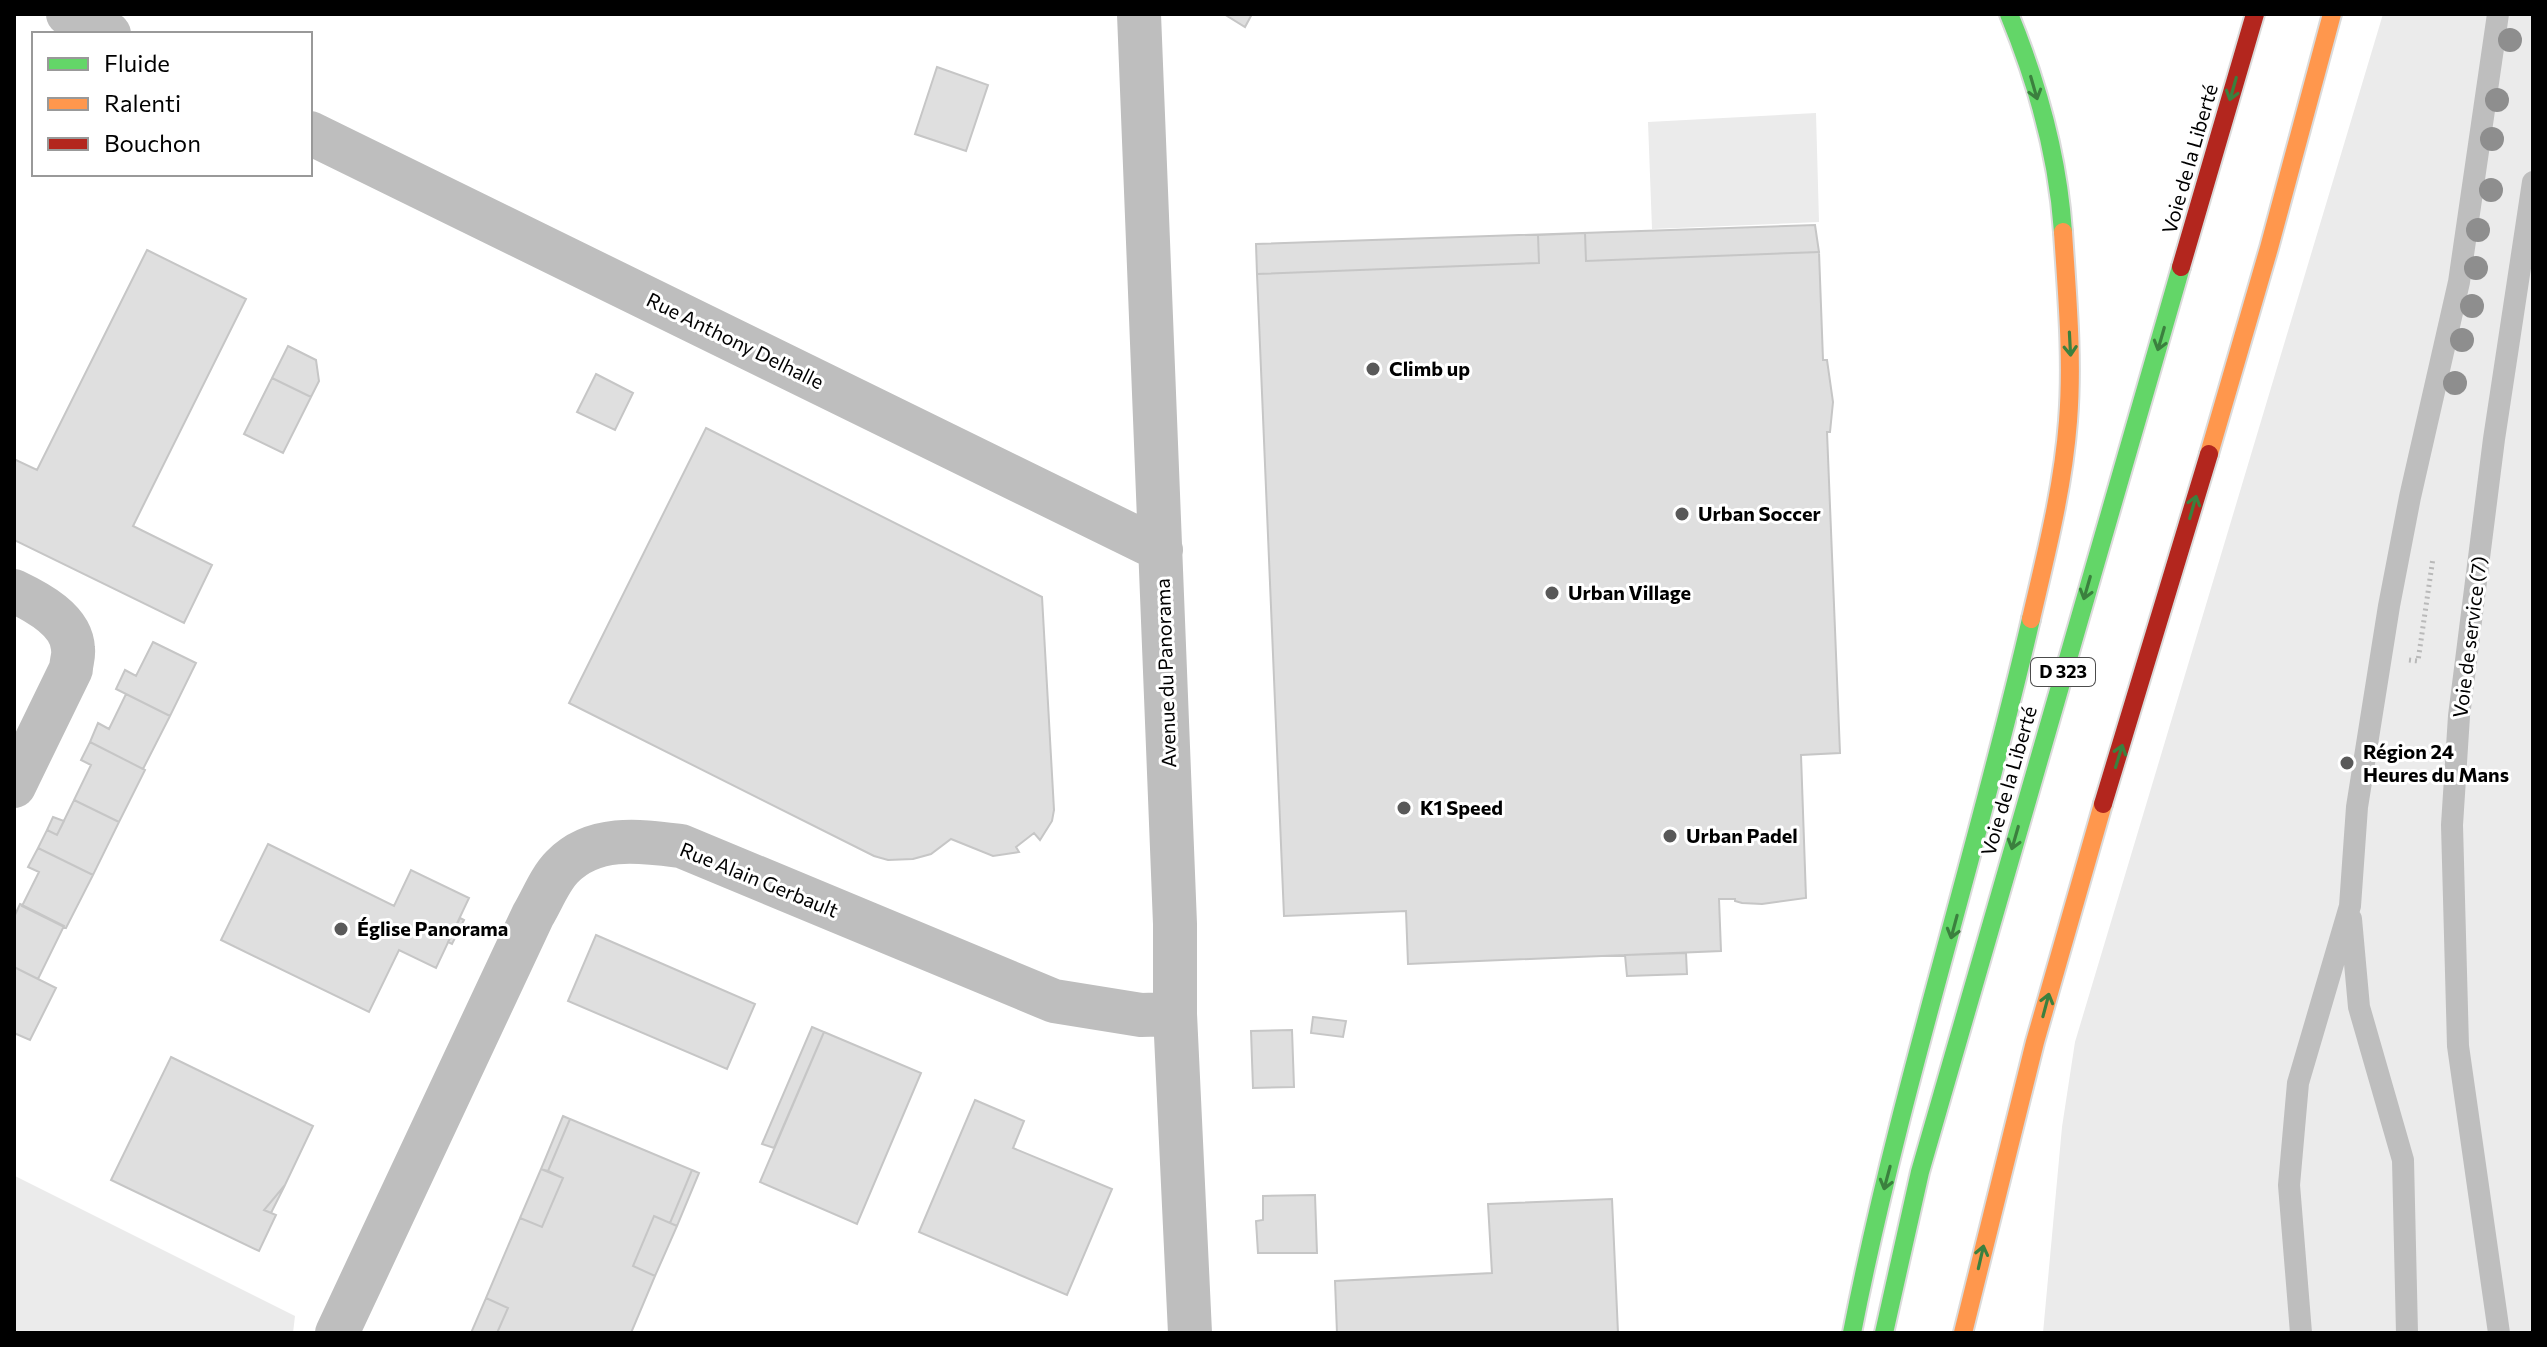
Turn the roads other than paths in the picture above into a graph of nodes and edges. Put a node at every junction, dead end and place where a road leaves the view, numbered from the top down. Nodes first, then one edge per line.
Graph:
1 (68, 14) edge
2 (1139, 14) edge
3 (2009, 14) edge
4 (2255, 14) edge
5 (2332, 14) edge
6 (2498, 14) edge
7 (105, 32) edge
8 (312, 134) edge
9 (2533, 182) edge
10 (1161, 550) junction
11 (14, 591) edge
12 (14, 786) edge
13 (2350, 906) junction
14 (1175, 1014) junction
15 (337, 1333) edge
16 (1190, 1333) edge
17 (1852, 1333) edge
18 (1884, 1333) edge
19 (1963, 1333) edge
20 (2301, 1333) edge
21 (2407, 1333) edge
22 (2499, 1333) edge

1 - 7 street
2 - 10 street, Avenue du Panorama
3 -> 17 highway
4 -> 18 highway, Voie de la Liberté / D 323
19 -> 5 highway
6 - 13 lane
8 - 10 street, Rue Anthony Delhalle
9 - 22 lane, Voie de service (7)
10 - 14 street, Avenue du Panorama
11 - 12 street
13 - 20 lane
13 - 21 lane
14 - 15 street, Rue Alain Gerbault
14 - 16 street, Avenue du Panorama

